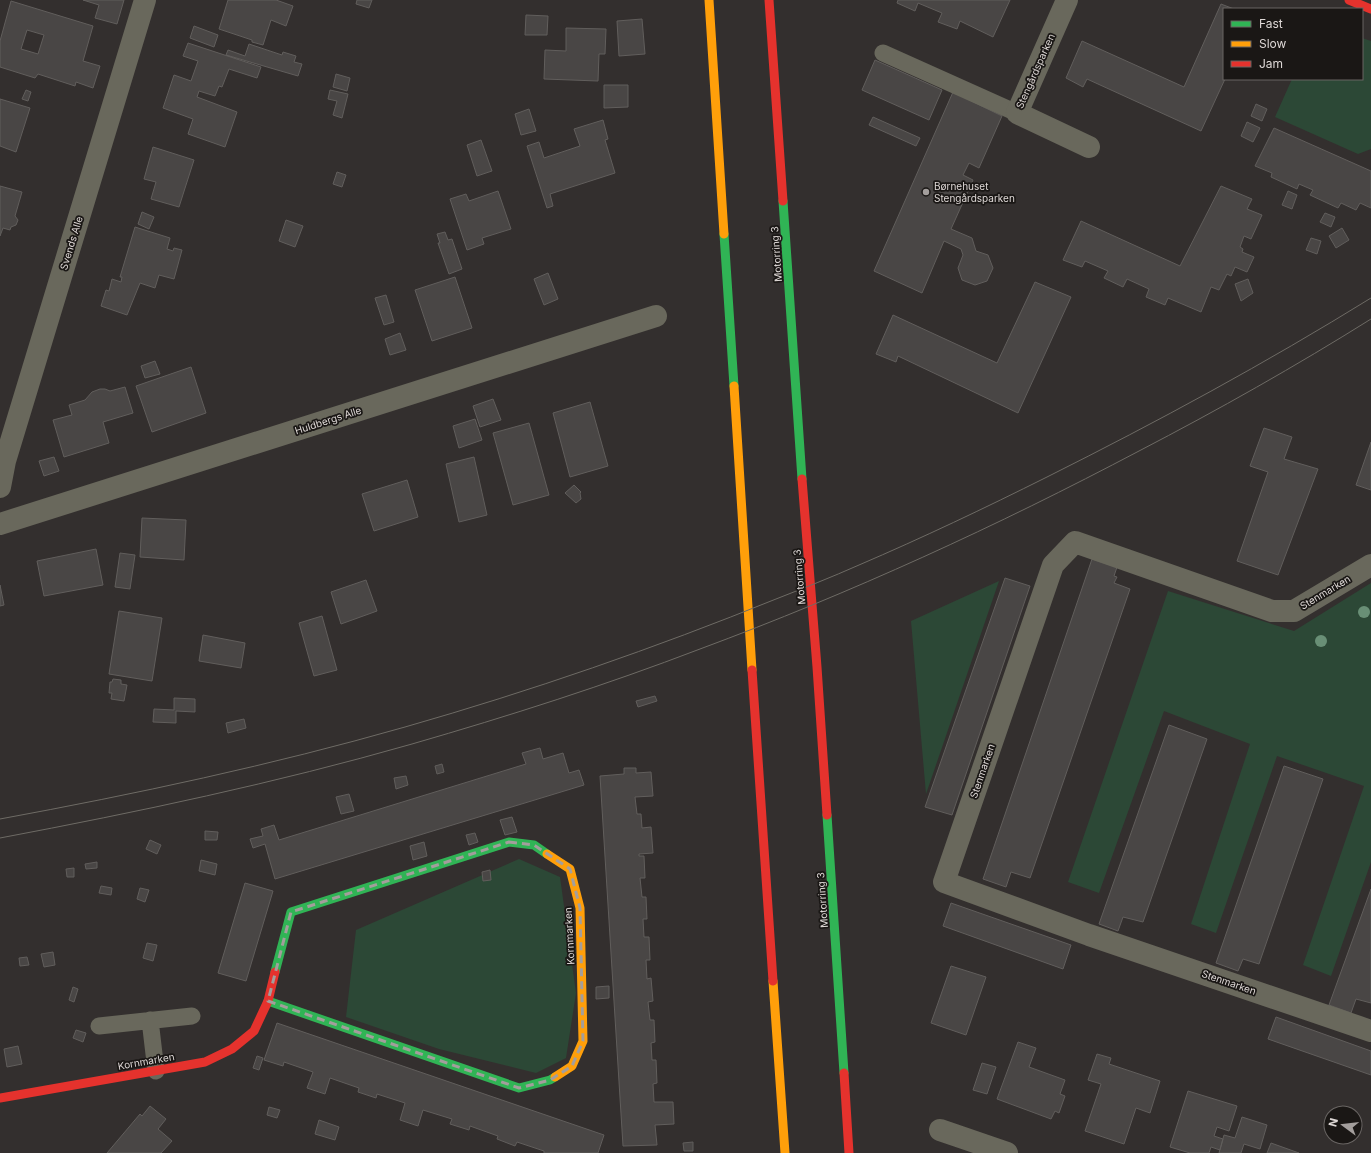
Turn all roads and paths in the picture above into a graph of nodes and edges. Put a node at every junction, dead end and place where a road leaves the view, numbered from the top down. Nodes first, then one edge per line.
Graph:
1 (145, 0) edge
2 (709, 0) edge
3 (769, 0) edge
4 (1067, 0) edge
5 (1349, 0) edge
6 (1371, 9) edge
7 (883, 53) dead end
8 (1017, 114) junction
9 (1089, 147) dead end
10 (656, 316) dead end
11 (0, 488) edge
12 (0, 524) edge
13 (1371, 565) edge
14 (268, 1001) junction
15 (192, 1016) dead end
16 (150, 1020) junction
17 (99, 1026) dead end
18 (1371, 1031) edge
19 (156, 1071) junction
20 (0, 1098) edge
21 (940, 1130) dead end
22 (786, 1153) edge
23 (850, 1153) edge
24 (1007, 1153) edge

1 - 11 street, Svends Alle
2 - 22 main road
3 - 23 main road, Motorring 3
4 - 8 street, Stengårdsparken
5 - 6 main road
7 - 8 lane
8 - 9 street, Stengårdsparken
10 - 12 street, Huldbergs Alle
13 - 18 street, Stenmarken
14 - 14 main road, Kornmarken
14 - 19 main road, Kornmarken
15 - 16 lane
16 - 17 lane
16 - 19 lane
19 - 20 main road, Kornmarken
21 - 24 street

